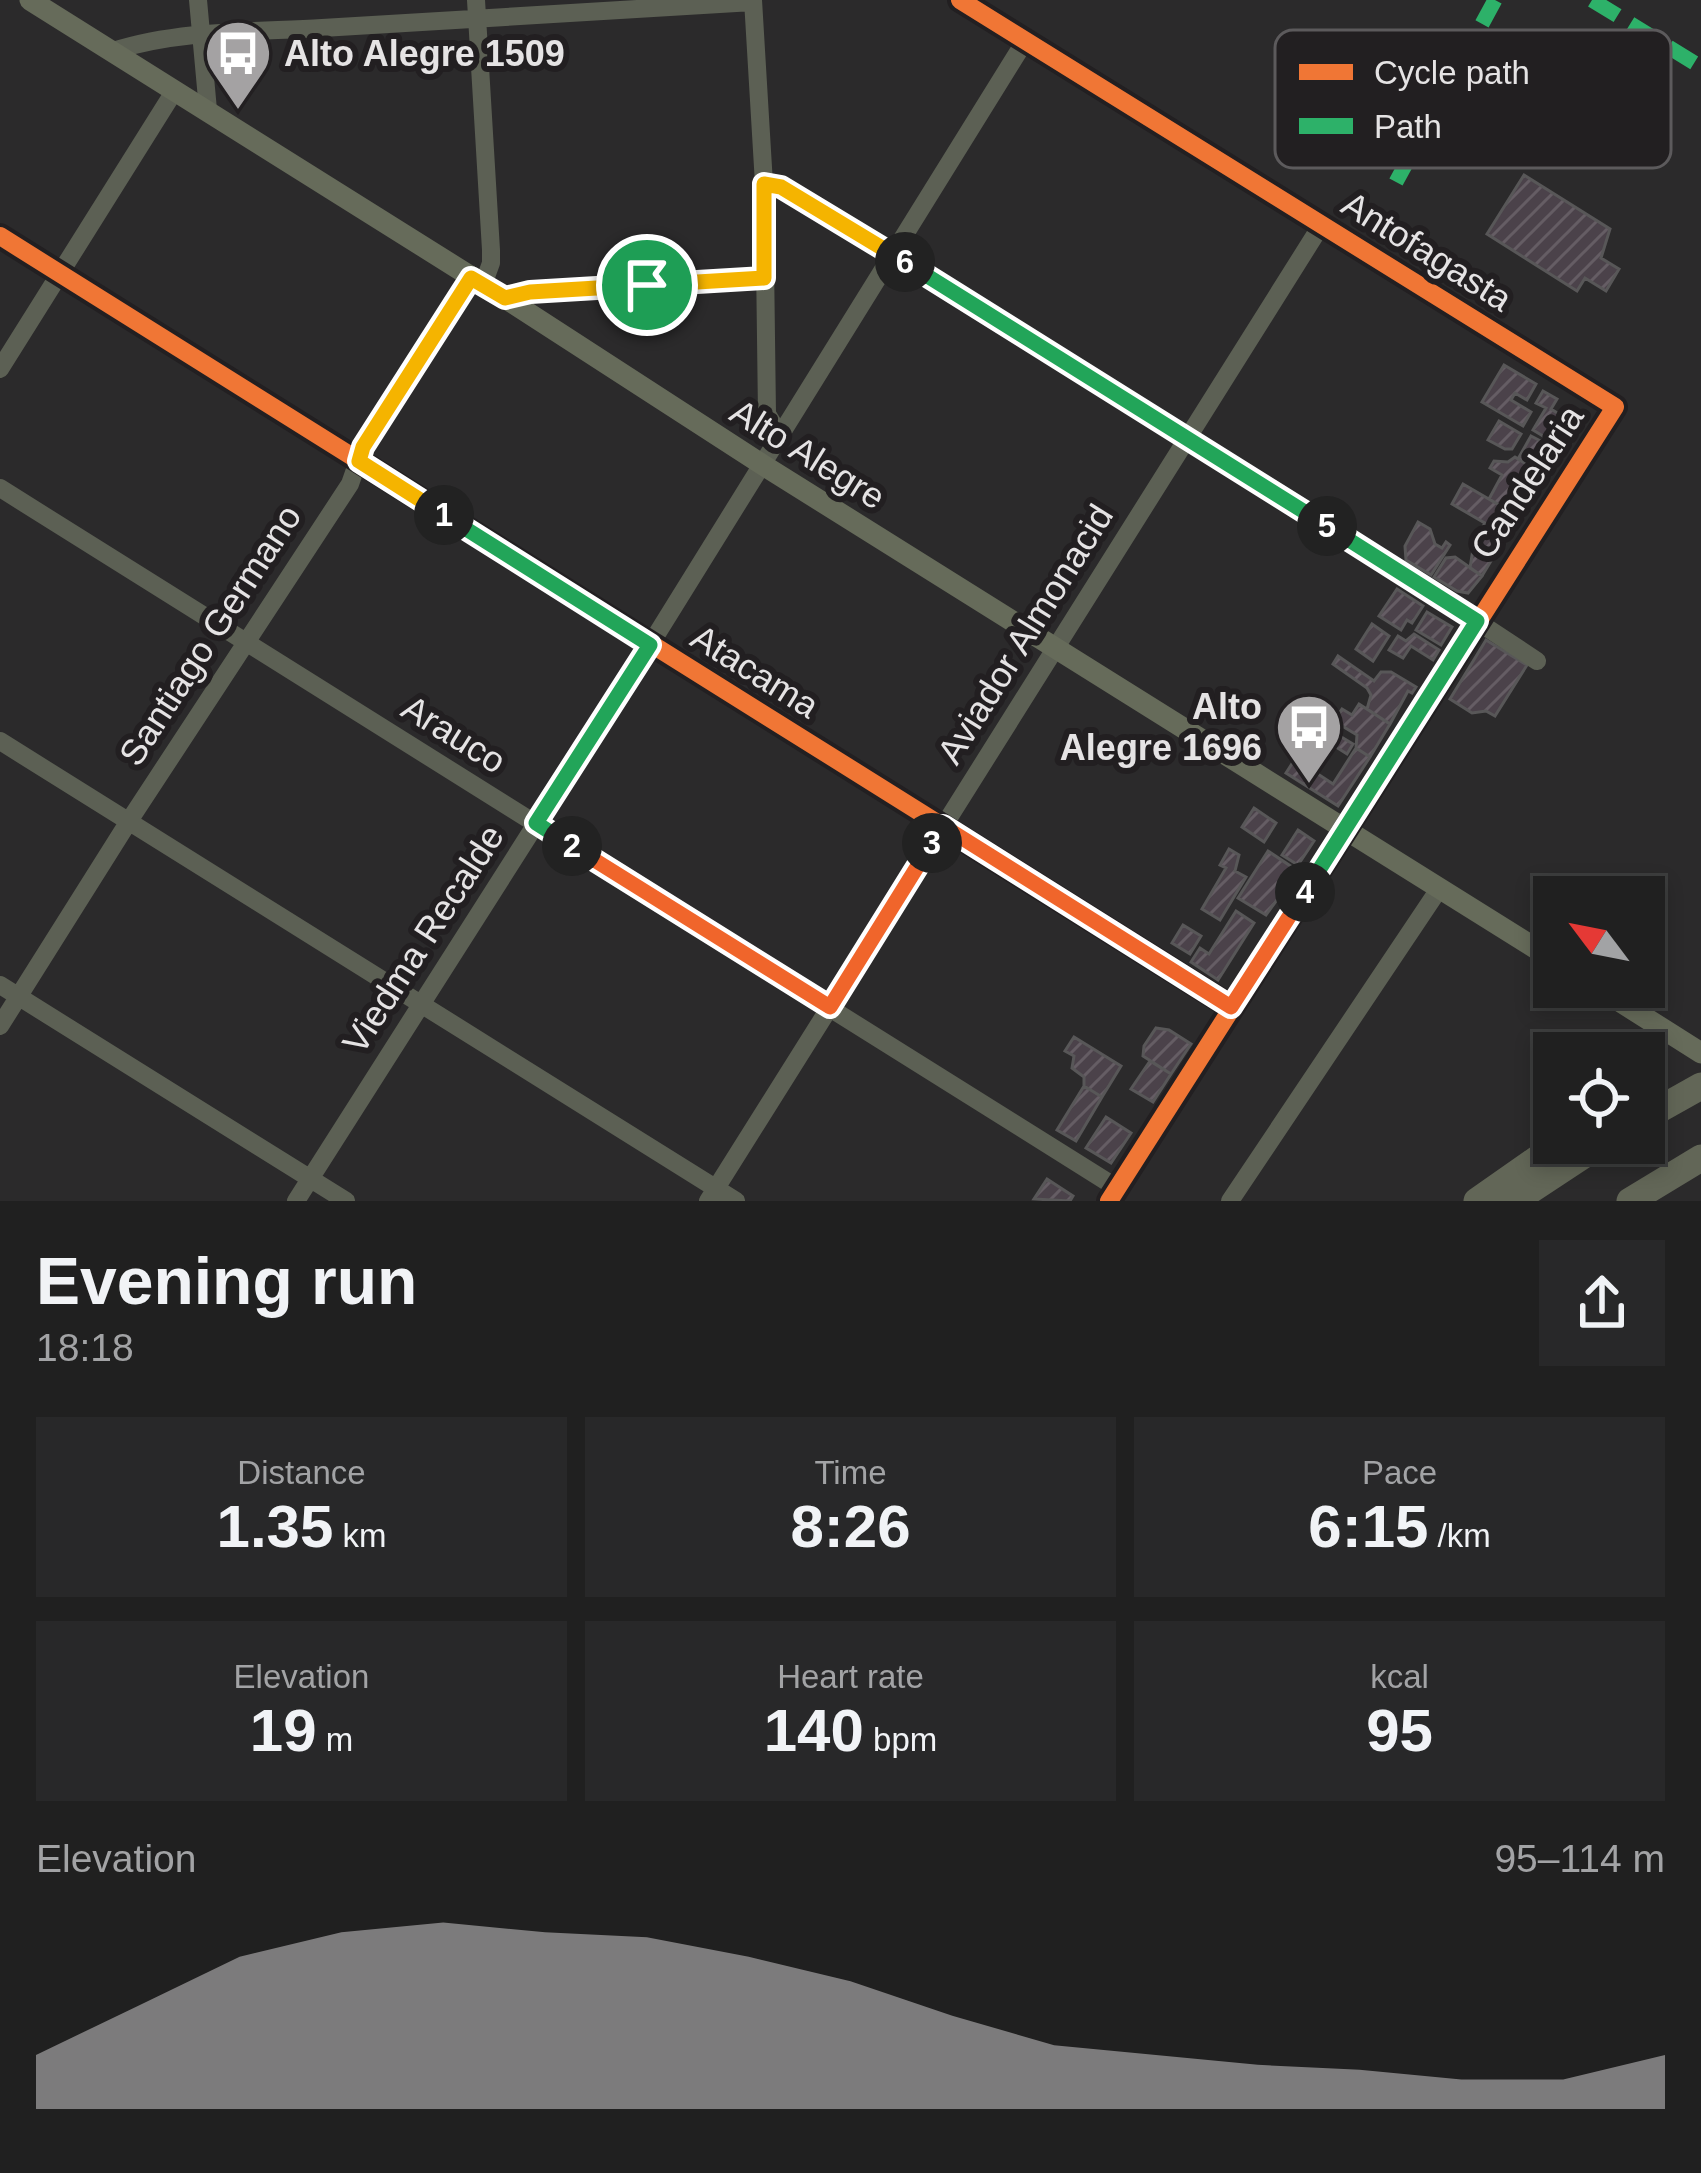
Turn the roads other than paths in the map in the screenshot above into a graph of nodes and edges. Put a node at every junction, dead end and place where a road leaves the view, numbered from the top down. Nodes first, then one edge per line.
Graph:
1 (30, 0) edge
2 (198, 0) edge
3 (959, 0) edge
4 (753, 1) edge
5 (476, 8) edge
6 (201, 36) junction
7 (1025, 41) junction
8 (113, 51) junction
9 (176, 90) junction
10 (208, 110) junction
11 (764, 184) junction
12 (1322, 224) junction
13 (0, 236) edge
14 (894, 256) junction
15 (60, 273) junction
16 (764, 278) junction
17 (477, 282) junction
18 (505, 298) junction
19 (0, 368) edge
20 (1615, 407) joint
21 (781, 437) junction
22 (1187, 438) junction
23 (359, 461) junction
24 (763, 465) junction
25 (0, 488) edge
26 (1477, 621) junction
27 (244, 643) junction
28 (650, 645) junction
29 (1054, 647) junction
30 (1537, 661) dead end
31 (0, 741) edge
32 (129, 821) junction
33 (536, 823) junction
34 (943, 826) junction
35 (1345, 830) junction
36 (1439, 889) junction
37 (1533, 947) edge
38 (0, 985) edge
39 (19, 997) junction
40 (420, 1004) junction
41 (830, 1007) junction
42 (1231, 1007) junction
43 (1631, 1008) edge
44 (0, 1026) edge
45 (1701, 1053) edge
46 (1701, 1082) edge
47 (1665, 1094) edge
48 (1665, 1105) edge
49 (1701, 1158) edge
50 (1533, 1162) edge
51 (1570, 1164) edge
52 (310, 1178) junction
53 (1701, 1178) edge
54 (1113, 1194) edge
55 (712, 1195) edge
56 (296, 1201) edge
57 (346, 1201) edge
58 (736, 1201) edge
59 (1230, 1201) edge
60 (1477, 1201) edge
61 (1514, 1201) edge
62 (1630, 1201) edge
63 (1662, 1201) edge

1 - 8 main road, Alto Alegre
2 - 6 street
3 - 7 street, Antofagasta
4 - 5 street
4 - 11 street
5 - 6 street
5 - 17 street, Santiago Germano
6 - 8 street
6 - 10 street
7 - 12 street, Antofagasta
7 - 14 street, Viedma Recalde
8 - 9 main road, Alto Alegre
9 - 10 main road, Alto Alegre
9 - 15 street
10 - 17 main road, Alto Alegre
11 - 14 street
11 - 16 street
12 - 20 street, Antofagasta
12 - 22 street, Aviador Almonacid
13 - 15 street, Atacama
14 - 21 street, Viedma Recalde
14 - 22 street
15 - 19 street
15 - 23 street, Atacama
16 - 18 street
16 - 21 street
17 - 18 main road, Alto Alegre
17 - 23 street, Santiago Germano
18 - 24 main road, Alto Alegre
20 - 26 street, Candelaria
21 - 24 street, Viedma Recalde
22 - 26 street
22 - 29 street, Aviador Almonacid
23 - 27 street, Santiago Germano
23 - 28 street, Atacama
24 - 28 street, Viedma Recalde
24 - 29 main road, Alto Alegre
25 - 27 street, Arauco
26 - 30 street
26 - 35 street, Candelaria
27 - 32 street, Santiago Germano
27 - 33 street, Arauco
28 - 33 street, Viedma Recalde
28 - 34 street, Atacama
29 - 34 street, Aviador Almonacid
29 - 35 main road, Alto Alegre
31 - 32 street
32 - 39 street, Santiago Germano
32 - 40 street
33 - 40 street, Viedma Recalde
33 - 41 street, Arauco
34 - 41 street, Aviador Almonacid
34 - 42 street, Atacama
35 - 36 main road, Alto Alegre
35 - 42 street, Candelaria
36 - 37 main road, Alto Alegre
36 - 59 street
38 - 39 street
39 - 44 street, Santiago Germano
39 - 52 street
40 - 52 street, Viedma Recalde
40 - 55 street
41 - 54 street, Arauco
41 - 55 street, Aviador Almonacid
42 - 54 street, Candelaria
43 - 45 main road
46 - 47 highway
46 - 48 highway
49 - 62 highway
50 - 60 highway
51 - 61 highway
52 - 56 street, Viedma Recalde
52 - 57 street
53 - 63 highway
55 - 58 street

